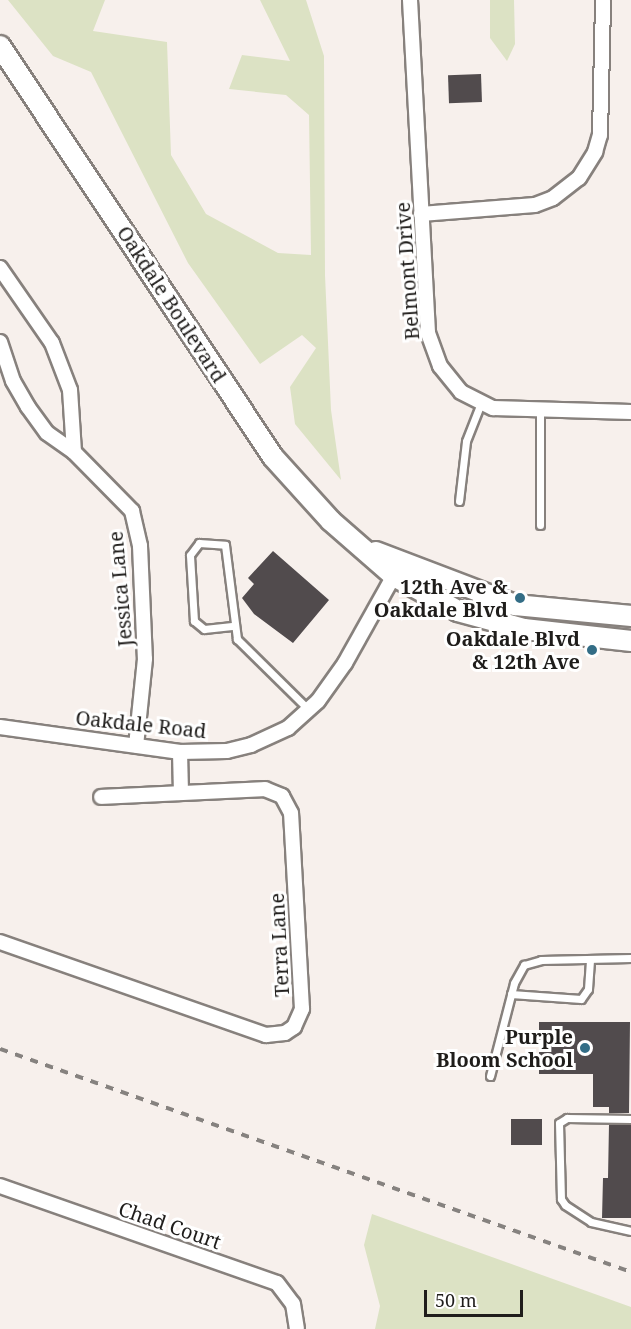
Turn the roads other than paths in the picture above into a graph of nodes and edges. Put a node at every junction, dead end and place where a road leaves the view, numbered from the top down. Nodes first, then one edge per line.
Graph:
1 (410, 0) edge
2 (603, 0) edge
3 (0, 46) edge
4 (421, 214) junction
5 (0, 268) edge
6 (0, 342) edge
7 (481, 403) junction
8 (540, 411) junction
9 (631, 412) edge
10 (74, 452) junction
11 (459, 501) dead end
12 (540, 525) dead end
13 (397, 569) junction
14 (631, 616) edge
15 (232, 626) junction
16 (631, 641) edge
17 (309, 710) junction
18 (0, 727) edge
19 (136, 746) junction
20 (180, 752) junction
21 (181, 793) junction
22 (101, 797) dead end
23 (0, 942) edge
24 (631, 958) edge
25 (590, 960) junction
26 (511, 994) junction
27 (490, 1076) dead end
28 (631, 1119) edge
29 (0, 1186) edge
30 (631, 1231) edge
31 (297, 1329) edge

1 - 4 street, Belmont Drive
2 - 4 street
3 - 13 main road, Oakdale Boulevard
4 - 7 street, Belmont Drive
5 - 10 street
6 - 10 street, Jessica Lane
7 - 8 street, Belmont Drive
7 - 11 lane
8 - 9 street, Belmont Drive
8 - 12 lane
10 - 19 street, Jessica Lane
13 - 14 main road, Oakdale Boulevard
13 - 16 main road, Oakdale Boulevard
13 - 17 street, Oakdale Road
15 - 15 lane
15 - 17 lane
17 - 20 street, Oakdale Road
18 - 19 street, Oakdale Road
19 - 20 street, Oakdale Road
20 - 21 street
21 - 22 street, Terra Lane
21 - 23 street, Terra Lane
24 - 25 lane
25 - 26 lane
25 - 26 lane
26 - 27 lane
28 - 30 lane
29 - 31 street, Chad Court

